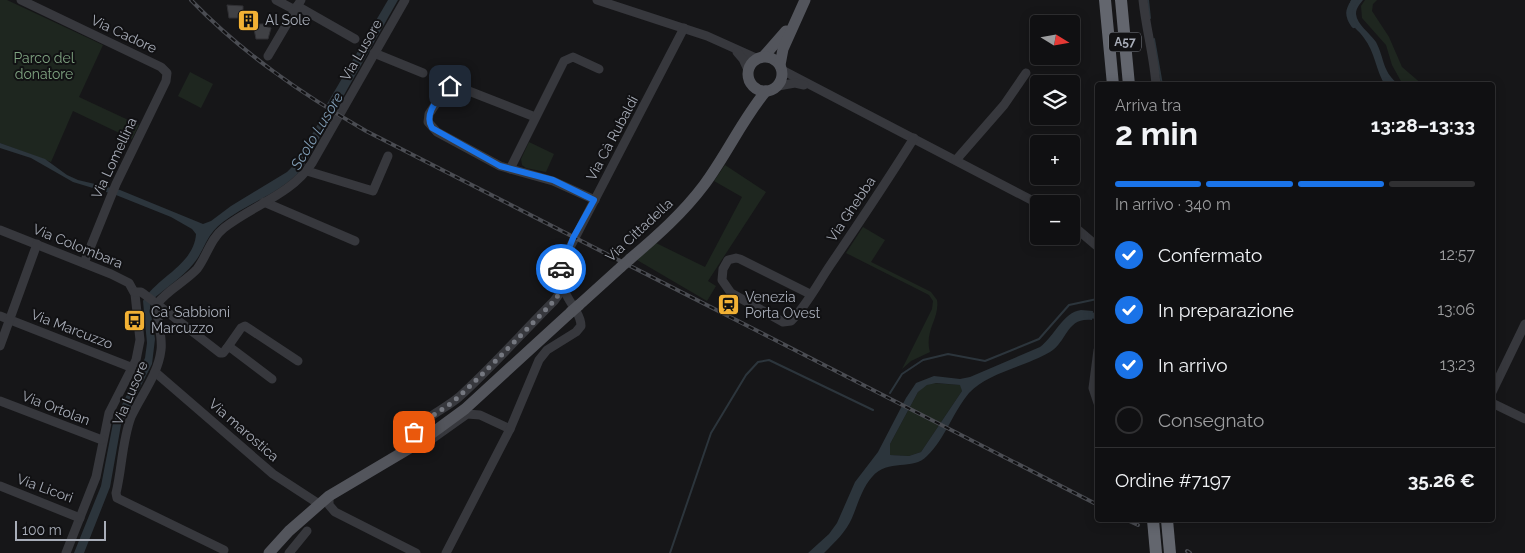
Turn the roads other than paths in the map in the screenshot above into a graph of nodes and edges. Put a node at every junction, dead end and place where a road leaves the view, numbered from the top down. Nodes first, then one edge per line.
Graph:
1 (21, 0) edge
2 (276, 0) edge
3 (405, 0) edge
4 (597, 0) edge
5 (805, 0) edge
6 (1121, 0) edge
7 (1143, 0) edge
8 (1105, 2) edge
9 (298, 5) edge
10 (797, 16) junction
11 (684, 28) junction
12 (355, 40) dead end
13 (727, 44) junction
14 (374, 53) junction
15 (268, 56) dead end
16 (760, 57) junction
17 (162, 66) joint
18 (781, 67) junction
19 (599, 69) dead end
20 (748, 70) junction
21 (423, 73) dead end
22 (1026, 74) dead end
23 (1113, 82) edge
24 (1129, 82) edge
25 (1156, 82) edge
26 (751, 84) junction
27 (778, 86) junction
28 (815, 88) junction
29 (766, 91) junction
30 (535, 117) junction
31 (743, 120) junction
32 (914, 138) junction
33 (388, 156) dead end
34 (956, 160) junction
35 (510, 169) junction
36 (307, 171) junction
37 (1030, 199) edge
38 (594, 200) junction
39 (264, 202) junction
40 (0, 230) edge
41 (1080, 232) edge
42 (355, 241) dead end
43 (37, 244) junction
44 (1095, 244) edge
45 (84, 263) junction
46 (562, 290) junction
47 (140, 293) junction
48 (809, 296) junction
49 (155, 303) junction
50 (0, 316) edge
51 (10, 320) junction
52 (1525, 324) edge
53 (0, 346) edge
54 (227, 348) junction
55 (298, 361) dead end
56 (134, 368) junction
57 (1095, 369) edge
58 (155, 372) junction
59 (272, 379) dead end
60 (1495, 386) edge
61 (480, 396) junction
62 (1095, 396) edge
63 (0, 401) edge
64 (1495, 404) edge
65 (480, 415) junction
66 (1525, 419) edge
67 (510, 429) junction
68 (417, 437) junction
69 (102, 440) junction
70 (0, 486) edge
71 (329, 496) junction
72 (319, 504) junction
73 (80, 518) junction
74 (1152, 522) edge
75 (1167, 522) edge
76 (307, 531) dead end
77 (278, 543) junction
78 (224, 550) dead end
79 (66, 553) edge
80 (269, 553) edge
81 (287, 553) edge
82 (416, 553) edge
83 (446, 553) edge
84 (1156, 553) edge
85 (1170, 553) edge

1 - 17 street, Via Cadore
2 - 9 street
3 - 14 street, Via Lusore
4 - 11 street
5 - 10 main road
6 - 24 highway, A57
7 - 25 street
8 - 23 highway, A57
9 - 12 street
9 - 15 street
10 - 16 main road
10 - 18 main road
11 - 13 street
11 - 38 street, Via Cà Rubaldi
13 - 16 street
13 - 20 street
14 - 21 street
14 - 36 street, Via Lusore
16 - 18 main road
16 - 20 main road
17 - 45 street, Via Lomellina
18 - 27 main road
18 - 28 street
19 - 30 street
20 - 26 main road
22 - 34 street
26 - 29 main road
26 - 31 main road, Via Cittadella
27 - 28 street
27 - 29 main road
28 - 32 street
29 - 31 main road, Via Cittadella
30 - 35 street
30 - 35 street
31 - 61 main road, Via Cittadella, bridge
32 - 34 street
32 - 48 street, Via Ghebba
33 - 36 street
34 - 37 street
35 - 38 street
36 - 39 street, Via Lusore
38 - 46 street, Via Cà Rubaldi
39 - 42 street
39 - 49 street, Via Lusore
40 - 43 street, Via Colombara
41 - 44 street
43 - 45 street, Via Colombara
43 - 51 street
45 - 47 street, Via Colombara
46 - 67 street
46 - 68 street
47 - 49 street, Via Colombara
47 - 56 street
48 - 48 street, Via Ghebba
49 - 54 street, Via Colombara
49 - 58 street, Via Lusore
50 - 51 street, Via Marcuzzo
51 - 53 street
51 - 56 street, Via Marcuzzo
52 - 60 street
54 - 55 street
54 - 59 street
56 - 69 street
57 - 62 street
58 - 72 street, Via marostica
58 - 78 street, Via Lusore
61 - 65 street
61 - 68 main road, Via Cittadella
63 - 69 street, Via Ortolan
64 - 66 street
65 - 67 street
65 - 68 street
67 - 83 street
68 - 71 main road, Via Cittadella
69 - 73 street
70 - 73 street, Via Licori
71 - 72 main road, Via Cittadella
71 - 82 street
72 - 77 main road, Via Cittadella
73 - 79 street
74 - 84 highway
75 - 85 highway
76 - 81 street
77 - 80 main road, Via Cittadella
77 - 81 street

